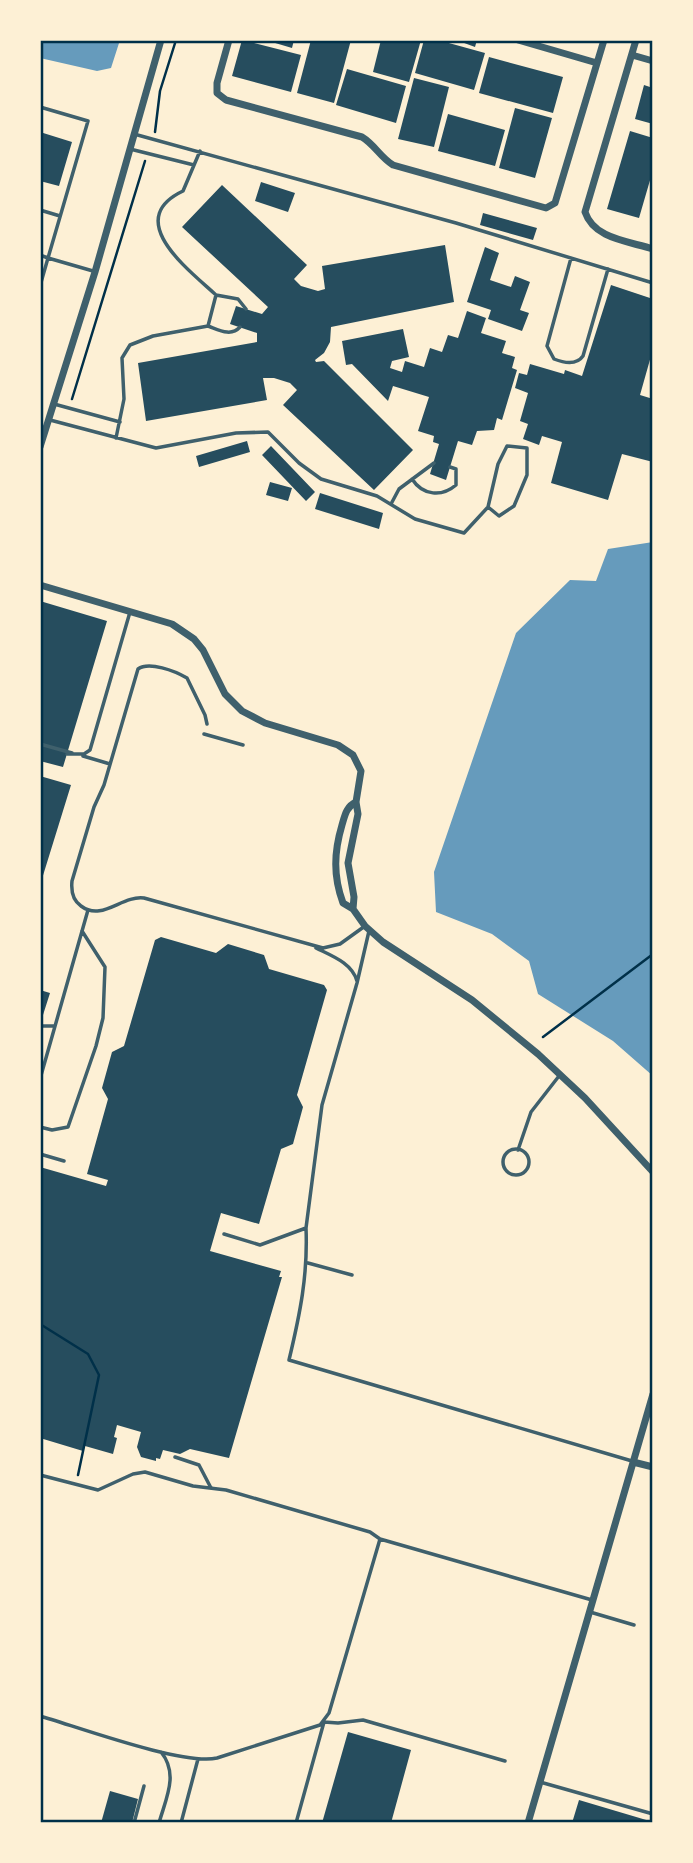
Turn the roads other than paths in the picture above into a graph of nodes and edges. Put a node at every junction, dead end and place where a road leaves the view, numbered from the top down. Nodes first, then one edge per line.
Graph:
1 (161, 40) edge
2 (229, 40) edge
3 (518, 40) edge
4 (604, 40) edge
5 (636, 40) edge
6 (632, 55) junction
7 (653, 61) edge
8 (597, 63) junction
9 (40, 107) edge
10 (134, 134) junction
11 (130, 149) junction
12 (200, 151) junction
13 (194, 165) junction
14 (40, 210) edge
15 (60, 216) junction
16 (653, 249) edge
17 (40, 255) edge
18 (48, 258) junction
19 (571, 258) junction
20 (608, 269) junction
21 (95, 272) junction
22 (653, 283) edge
23 (40, 286) edge
24 (216, 295) junction
25 (246, 309) dead end
26 (208, 327) junction
27 (240, 327) dead end
28 (53, 404) junction
29 (48, 419) junction
30 (120, 422) junction
31 (116, 438) junction
32 (40, 447) edge
33 (433, 463) dead end
34 (450, 467) dead end
35 (412, 479) junction
36 (391, 504) junction
37 (488, 508) junction
38 (40, 585) edge
39 (130, 610) junction
40 (207, 724) dead end
41 (204, 734) dead end
42 (40, 744) edge
43 (243, 745) dead end
44 (67, 754) dead end
45 (110, 764) junction
46 (356, 802) junction
47 (353, 909) junction
48 (88, 910) junction
49 (367, 929) junction
50 (82, 931) junction
51 (314, 947) junction
52 (357, 983) junction
53 (40, 1026) edge
54 (55, 1026) junction
55 (560, 1074) junction
56 (40, 1079) edge
57 (40, 1127) edge
58 (518, 1150) junction
59 (40, 1154) edge
60 (64, 1161) dead end
61 (653, 1172) edge
62 (306, 1228) junction
63 (224, 1234) dead end
64 (308, 1263) junction
65 (352, 1275) dead end
66 (653, 1394) edge
67 (176, 1457) dead end
68 (633, 1462) junction
69 (653, 1467) edge
70 (40, 1475) edge
71 (211, 1488) junction
72 (380, 1539) junction
73 (593, 1601) junction
74 (590, 1612) junction
75 (634, 1625) dead end
76 (40, 1716) edge
77 (324, 1722) junction
78 (159, 1750) junction
79 (198, 1759) junction
80 (505, 1761) dead end
81 (540, 1782) junction
82 (144, 1786) dead end
83 (653, 1814) edge
84 (134, 1823) edge
85 (159, 1823) edge
86 (181, 1823) edge
87 (296, 1823) edge
88 (528, 1823) edge

1 - 10 street
2 - 8 street
3 - 8 street
4 - 8 street
5 - 6 street
6 - 7 street
6 - 16 street
9 - 15 lane
10 - 11 street
10 - 12 lane
11 - 13 lane
11 - 21 street
12 - 13 lane
12 - 19 lane
13 - 24 lane
14 - 15 lane
15 - 18 lane
17 - 18 lane
18 - 21 lane
18 - 23 lane
19 - 20 lane
19 - 20 lane
20 - 22 lane
21 - 28 street
24 - 25 lane
24 - 26 lane
26 - 27 lane
26 - 30 lane
28 - 29 street
28 - 30 lane
29 - 31 lane
29 - 32 street
30 - 31 lane
31 - 36 lane
33 - 35 lane
34 - 35 lane
35 - 36 lane
36 - 37 lane
37 - 37 lane
38 - 39 street
39 - 44 lane
39 - 46 street
40 - 45 lane
41 - 43 lane
42 - 45 lane
45 - 48 lane
46 - 47 street
46 - 47 street
47 - 49 street
48 - 50 lane
48 - 51 lane
49 - 51 lane
49 - 52 lane
49 - 55 street
50 - 54 lane
50 - 57 lane
51 - 52 lane
52 - 62 lane
53 - 54 lane
54 - 56 lane
55 - 58 lane
55 - 61 street
58 - 58 lane
59 - 60 lane
62 - 63 lane
62 - 64 lane
64 - 65 lane
64 - 68 lane
66 - 68 street
67 - 71 lane
68 - 69 street
68 - 73 street
70 - 71 lane
71 - 72 lane
72 - 73 lane
72 - 77 lane
73 - 74 street
74 - 75 lane
74 - 81 street
76 - 78 lane
77 - 79 lane
77 - 80 lane
77 - 87 lane
78 - 79 lane
78 - 85 lane
79 - 86 lane
81 - 83 lane
81 - 88 street
82 - 84 lane

